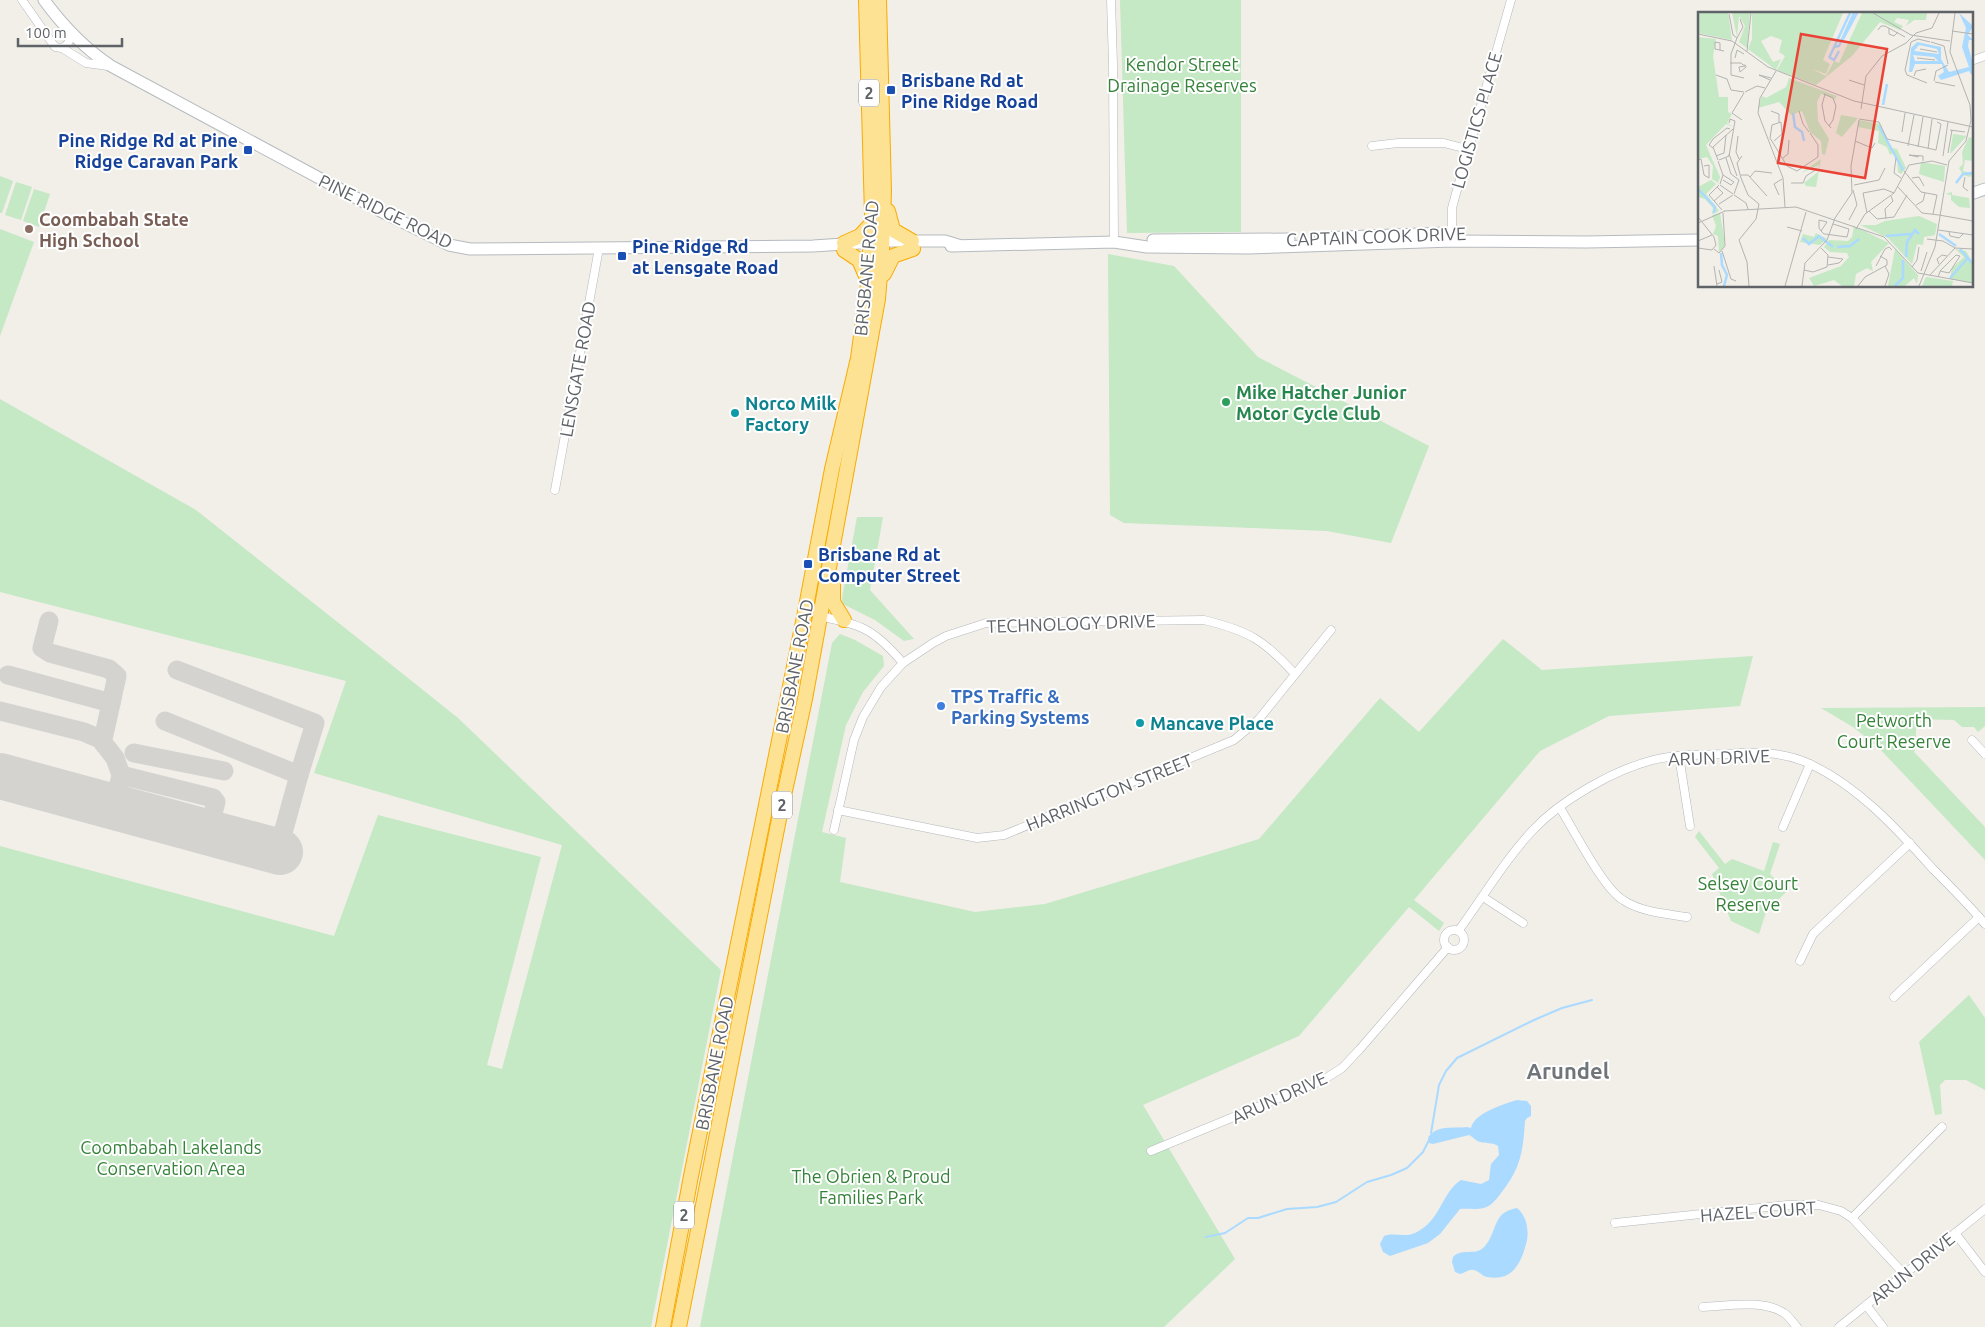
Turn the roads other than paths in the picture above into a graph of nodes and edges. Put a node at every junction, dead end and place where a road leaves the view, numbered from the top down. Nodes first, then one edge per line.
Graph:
1 (22, 0) edge
2 (44, 0) edge
3 (866, 0) edge
4 (879, 0) edge
5 (1111, 0) edge
6 (1511, 0) edge
7 (68, 30) junction
8 (62, 48) junction
9 (1985, 56) edge
10 (1972, 61) edge
11 (111, 66) junction
12 (1372, 146) dead end
13 (1467, 149) junction
14 (1985, 189) edge
15 (884, 191) junction
16 (1972, 194) edge
17 (872, 222) junction
18 (1452, 237) junction
19 (1698, 240) edge
20 (1114, 242) junction
21 (913, 245) junction
22 (876, 246) junction
23 (844, 247) junction
24 (599, 248) junction
25 (874, 283) junction
26 (555, 490) dead end
27 (837, 521) junction
28 (805, 612) junction
29 (820, 616) junction
30 (844, 620) junction
31 (1330, 630) dead end
32 (903, 663) junction
33 (1295, 674) junction
34 (1972, 740) dead end
35 (1985, 754) edge
36 (1679, 756) junction
37 (1810, 764) junction
38 (1560, 808) junction
39 (838, 810) junction
40 (1690, 826) dead end
41 (1783, 827) dead end
42 (834, 830) dead end
43 (1910, 843) junction
44 (1483, 897) junction
45 (1687, 917) dead end
46 (1979, 917) junction
47 (1523, 923) dead end
48 (1985, 924) edge
49 (1459, 930) junction
50 (1448, 947) junction
51 (1800, 961) dead end
52 (1894, 997) dead end
53 (1942, 1127) dead end
54 (1151, 1151) dead end
55 (1985, 1209) edge
56 (1852, 1218) junction
57 (1615, 1223) dead end
58 (1955, 1233) junction
59 (1985, 1272) edge
60 (1904, 1274) junction
61 (1866, 1305) junction
62 (1703, 1308) dead end
63 (663, 1327) edge
64 (679, 1327) edge
65 (1797, 1327) edge
66 (1839, 1327) edge
67 (1884, 1327) edge

1 - 8 street
2 - 7 street, PINE RIDGE ROAD
3 - 17 highway, BRISBANE ROAD / 2
4 - 15 highway, BRISBANE ROAD / 2
5 - 20 street
6 - 13 street, LOGISTICS PLACE
7 - 8 street
7 - 11 street, PINE RIDGE ROAD
8 - 11 street
9 - 10 street
11 - 24 street, PINE RIDGE ROAD
12 - 13 street
13 - 18 street, LOGISTICS PLACE
14 - 16 street
15 - 21 highway
15 - 22 highway, BRISBANE ROAD / 2
17 - 22 highway, BRISBANE ROAD / 2
17 - 23 highway
18 - 19 street, CAPTAIN COOK DRIVE
18 - 20 street, CAPTAIN COOK DRIVE
20 - 21 street, CAPTAIN COOK DRIVE
21 - 22 street, CAPTAIN COOK DRIVE
21 - 25 highway
22 - 23 street, PINE RIDGE ROAD
22 - 25 highway, BRISBANE ROAD / 2
23 - 24 street, PINE RIDGE ROAD
23 - 25 highway
24 - 26 street, LENSGATE ROAD
25 - 27 highway, BRISBANE ROAD / 2
25 - 28 highway, BRISBANE ROAD / 2
27 - 29 highway, BRISBANE ROAD / 2
27 - 30 highway
28 - 29 street
28 - 63 highway, BRISBANE ROAD / 2
29 - 30 street
29 - 64 highway, BRISBANE ROAD / 2
30 - 32 street
31 - 33 street, HARRINGTON STREET
32 - 33 street, TECHNOLOGY DRIVE
32 - 39 street, TECHNOLOGY DRIVE
33 - 39 street, HARRINGTON STREET
34 - 35 street
36 - 37 street, ARUN DRIVE
36 - 38 street, ARUN DRIVE
36 - 40 street
37 - 41 street
37 - 43 street, ARUN DRIVE
38 - 44 street, ARUN DRIVE
38 - 45 street
39 - 42 street, TECHNOLOGY DRIVE
43 - 46 street, ARUN DRIVE
43 - 51 street
44 - 47 street
44 - 49 street, ARUN DRIVE
46 - 48 street, ARUN DRIVE
46 - 52 street
49 - 50 street
49 - 50 street
50 - 54 street, ARUN DRIVE
53 - 56 street
55 - 58 street, ARUN DRIVE
56 - 57 street, HAZEL COURT
56 - 60 street, HAZEL COURT
58 - 59 street
58 - 60 street, ARUN DRIVE
60 - 61 street, ARUN DRIVE
61 - 66 street, ARUN DRIVE
61 - 67 street
62 - 65 street

